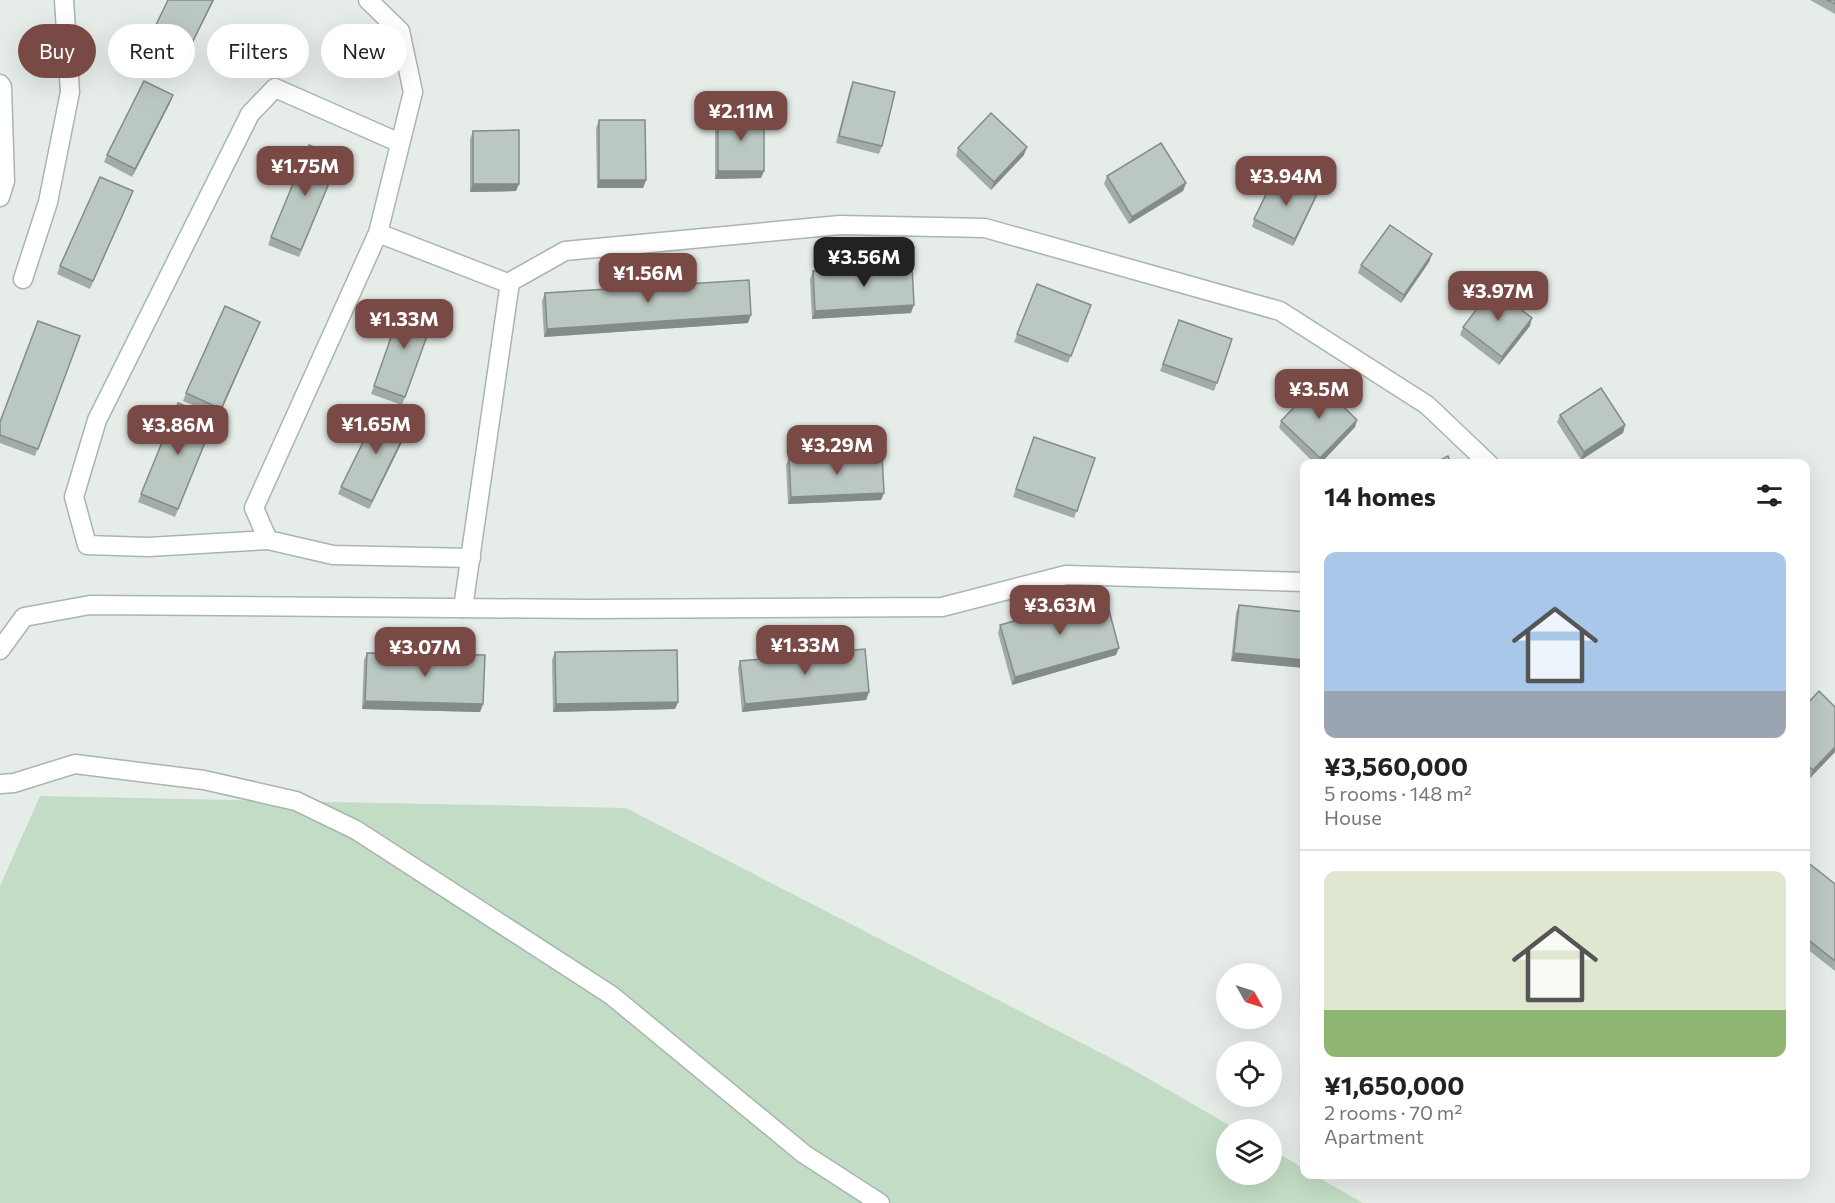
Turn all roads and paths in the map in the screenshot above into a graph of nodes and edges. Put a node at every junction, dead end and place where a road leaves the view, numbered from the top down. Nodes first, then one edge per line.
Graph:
1 (64, 0) edge
2 (368, 0) edge
3 (0, 84) edge
4 (400, 144) junction
5 (0, 197) edge
6 (378, 233) junction
7 (23, 279) dead end
8 (510, 284) junction
9 (1484, 459) edge
10 (268, 540) junction
11 (471, 558) junction
12 (1300, 582) edge
13 (463, 608) junction
14 (0, 650) edge
15 (0, 784) edge
16 (880, 1203) edge

1 - 7 street
2 - 4 street
3 - 5 street
4 - 6 street
4 - 10 street
6 - 8 street
6 - 10 street
8 - 9 street
8 - 11 street
10 - 11 street
11 - 13 street
12 - 13 street
13 - 14 street
15 - 16 street

